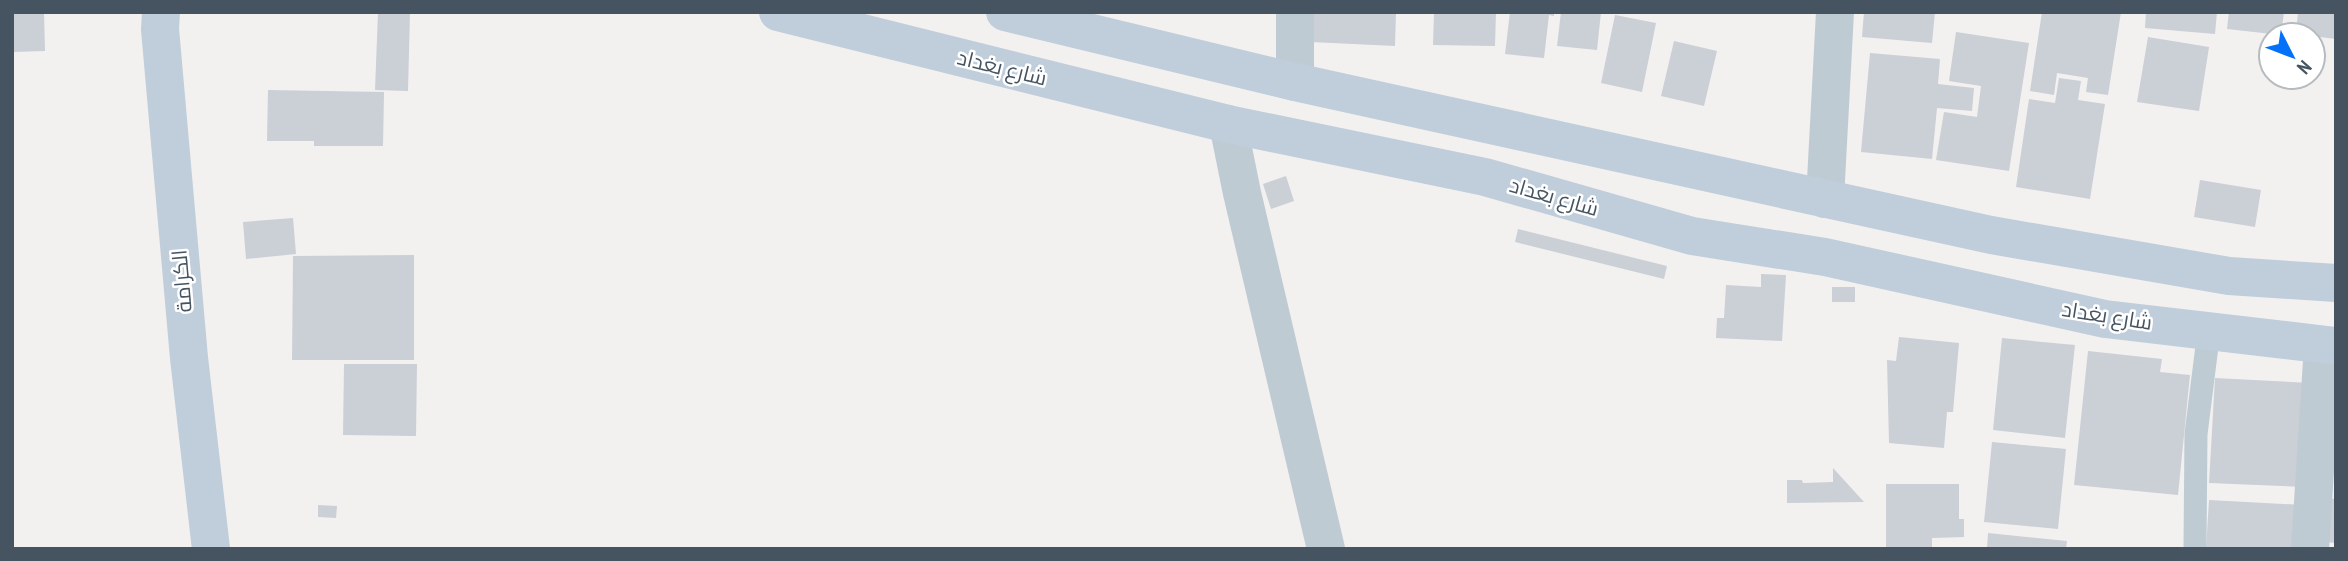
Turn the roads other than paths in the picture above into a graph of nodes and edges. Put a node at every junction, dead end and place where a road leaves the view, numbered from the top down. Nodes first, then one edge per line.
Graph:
1 (161, 12) edge
2 (778, 12) edge
3 (1005, 12) edge
4 (1295, 12) edge
5 (1835, 12) edge
6 (1295, 82) junction
7 (1228, 124) junction
8 (1825, 199) junction
9 (2336, 283) edge
10 (2209, 330) junction
11 (2329, 345) edge
12 (2195, 546) dead end
13 (211, 549) edge
14 (1326, 549) edge
15 (2310, 549) edge

1 - 13 main road, الكرامة
2 - 7 main road, شارع بغداد
3 - 6 main road
4 - 6 street
5 - 8 street
6 - 8 main road
7 - 10 main road, شارع بغداد
7 - 14 street
8 - 9 main road
10 - 11 main road, شارع بغداد
10 - 12 lane
11 - 15 street

